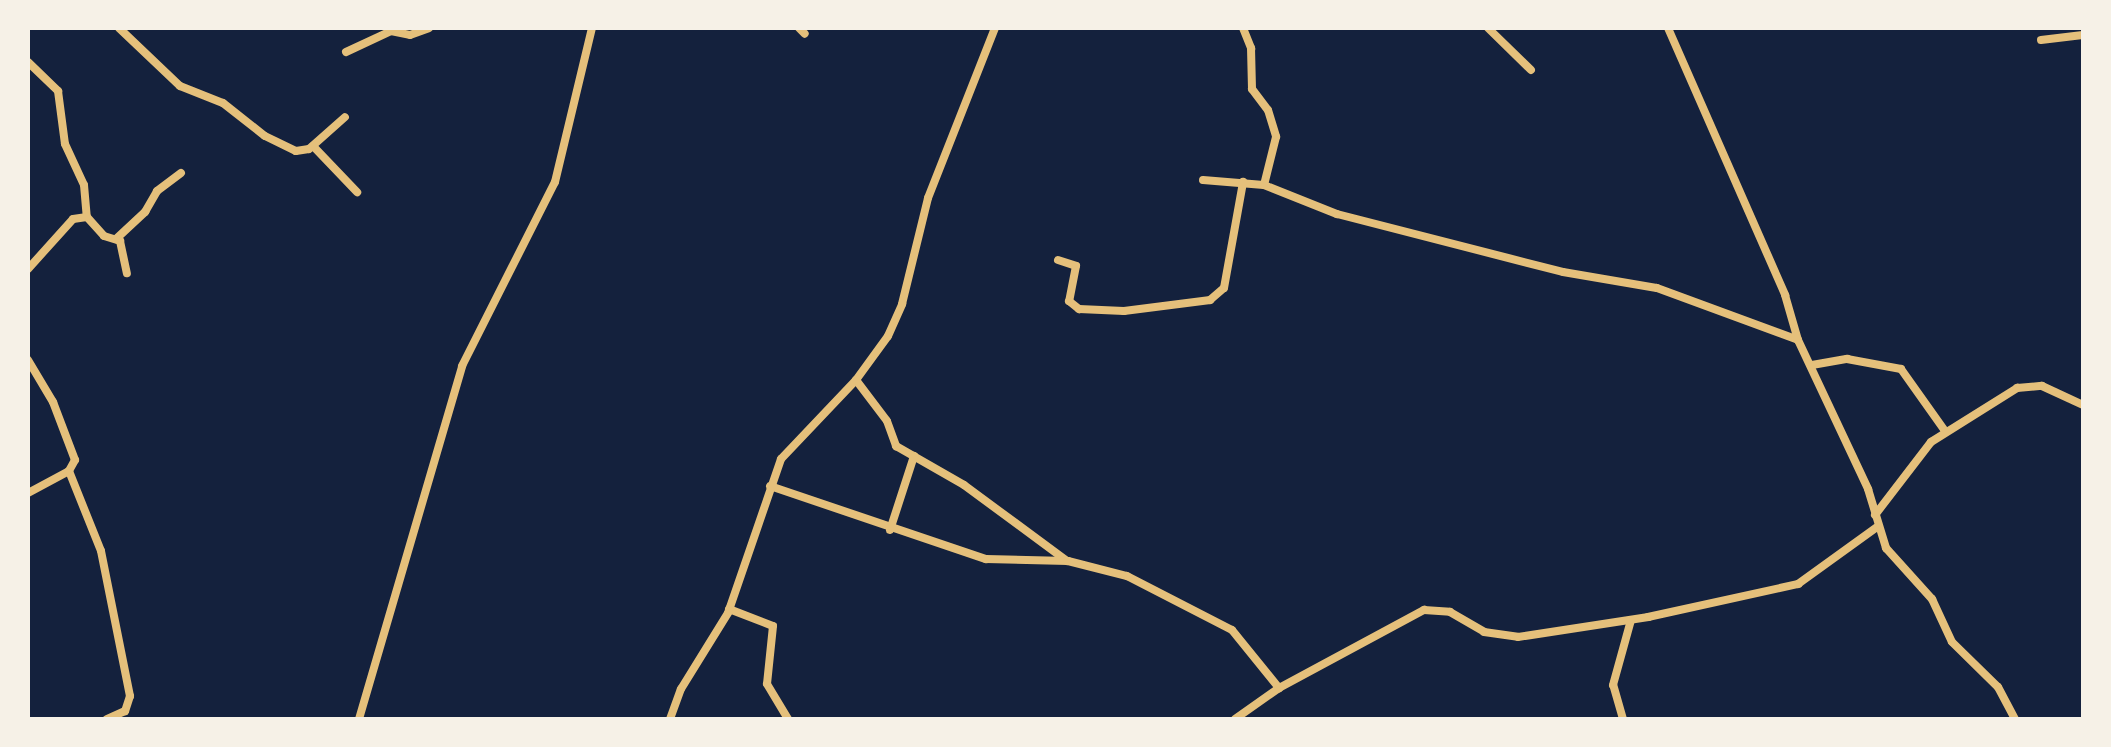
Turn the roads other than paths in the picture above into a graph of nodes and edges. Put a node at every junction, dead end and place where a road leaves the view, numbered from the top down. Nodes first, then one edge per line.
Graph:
1 (119, 28) edge
2 (429, 28) edge
3 (592, 28) edge
4 (995, 28) edge
5 (1243, 28) edge
6 (1488, 28) edge
7 (1668, 28) edge
8 (2083, 35) edge
9 (2041, 40) dead end
10 (346, 52) dead end
11 (28, 62) edge
12 (1531, 70) dead end
13 (345, 117) dead end
14 (313, 146) junction
15 (181, 173) dead end
16 (1203, 180) dead end
17 (1243, 182) junction
18 (1264, 185) junction
19 (357, 192) dead end
20 (87, 217) junction
21 (116, 239) junction
22 (1058, 260) dead end
23 (28, 269) edge
24 (127, 273) dead end
25 (1798, 340) junction
26 (28, 360) edge
27 (1812, 365) junction
28 (856, 380) junction
29 (2083, 405) edge
30 (1945, 431) junction
31 (914, 456) junction
32 (69, 471) junction
33 (770, 486) junction
34 (28, 493) edge
35 (1875, 515) junction
36 (1877, 527) junction
37 (890, 530) junction
38 (1068, 561) junction
39 (729, 609) junction
40 (1631, 620) junction
41 (1279, 688) junction
42 (107, 719) edge
43 (359, 719) edge
44 (670, 719) edge
45 (788, 719) edge
46 (1235, 719) edge
47 (1623, 719) edge
48 (2015, 719) edge

1 - 14 street
2 - 10 street
3 - 43 street
4 - 28 street
5 - 18 street
6 - 12 street
7 - 25 street
8 - 9 street
11 - 20 street
13 - 14 street
14 - 19 street
15 - 21 street
16 - 17 street
17 - 18 street
17 - 22 street
18 - 25 street
20 - 21 street
20 - 23 street
21 - 24 street
25 - 27 street
26 - 32 street
27 - 30 street
27 - 35 street
28 - 31 street
28 - 33 street
29 - 30 street
30 - 35 street
31 - 37 street
31 - 38 street
32 - 34 street
32 - 42 street
33 - 37 street
33 - 39 street
35 - 36 street
36 - 40 street
36 - 48 street
37 - 38 street
38 - 41 street
39 - 44 street
39 - 45 street
40 - 41 street
40 - 47 street
41 - 46 street

